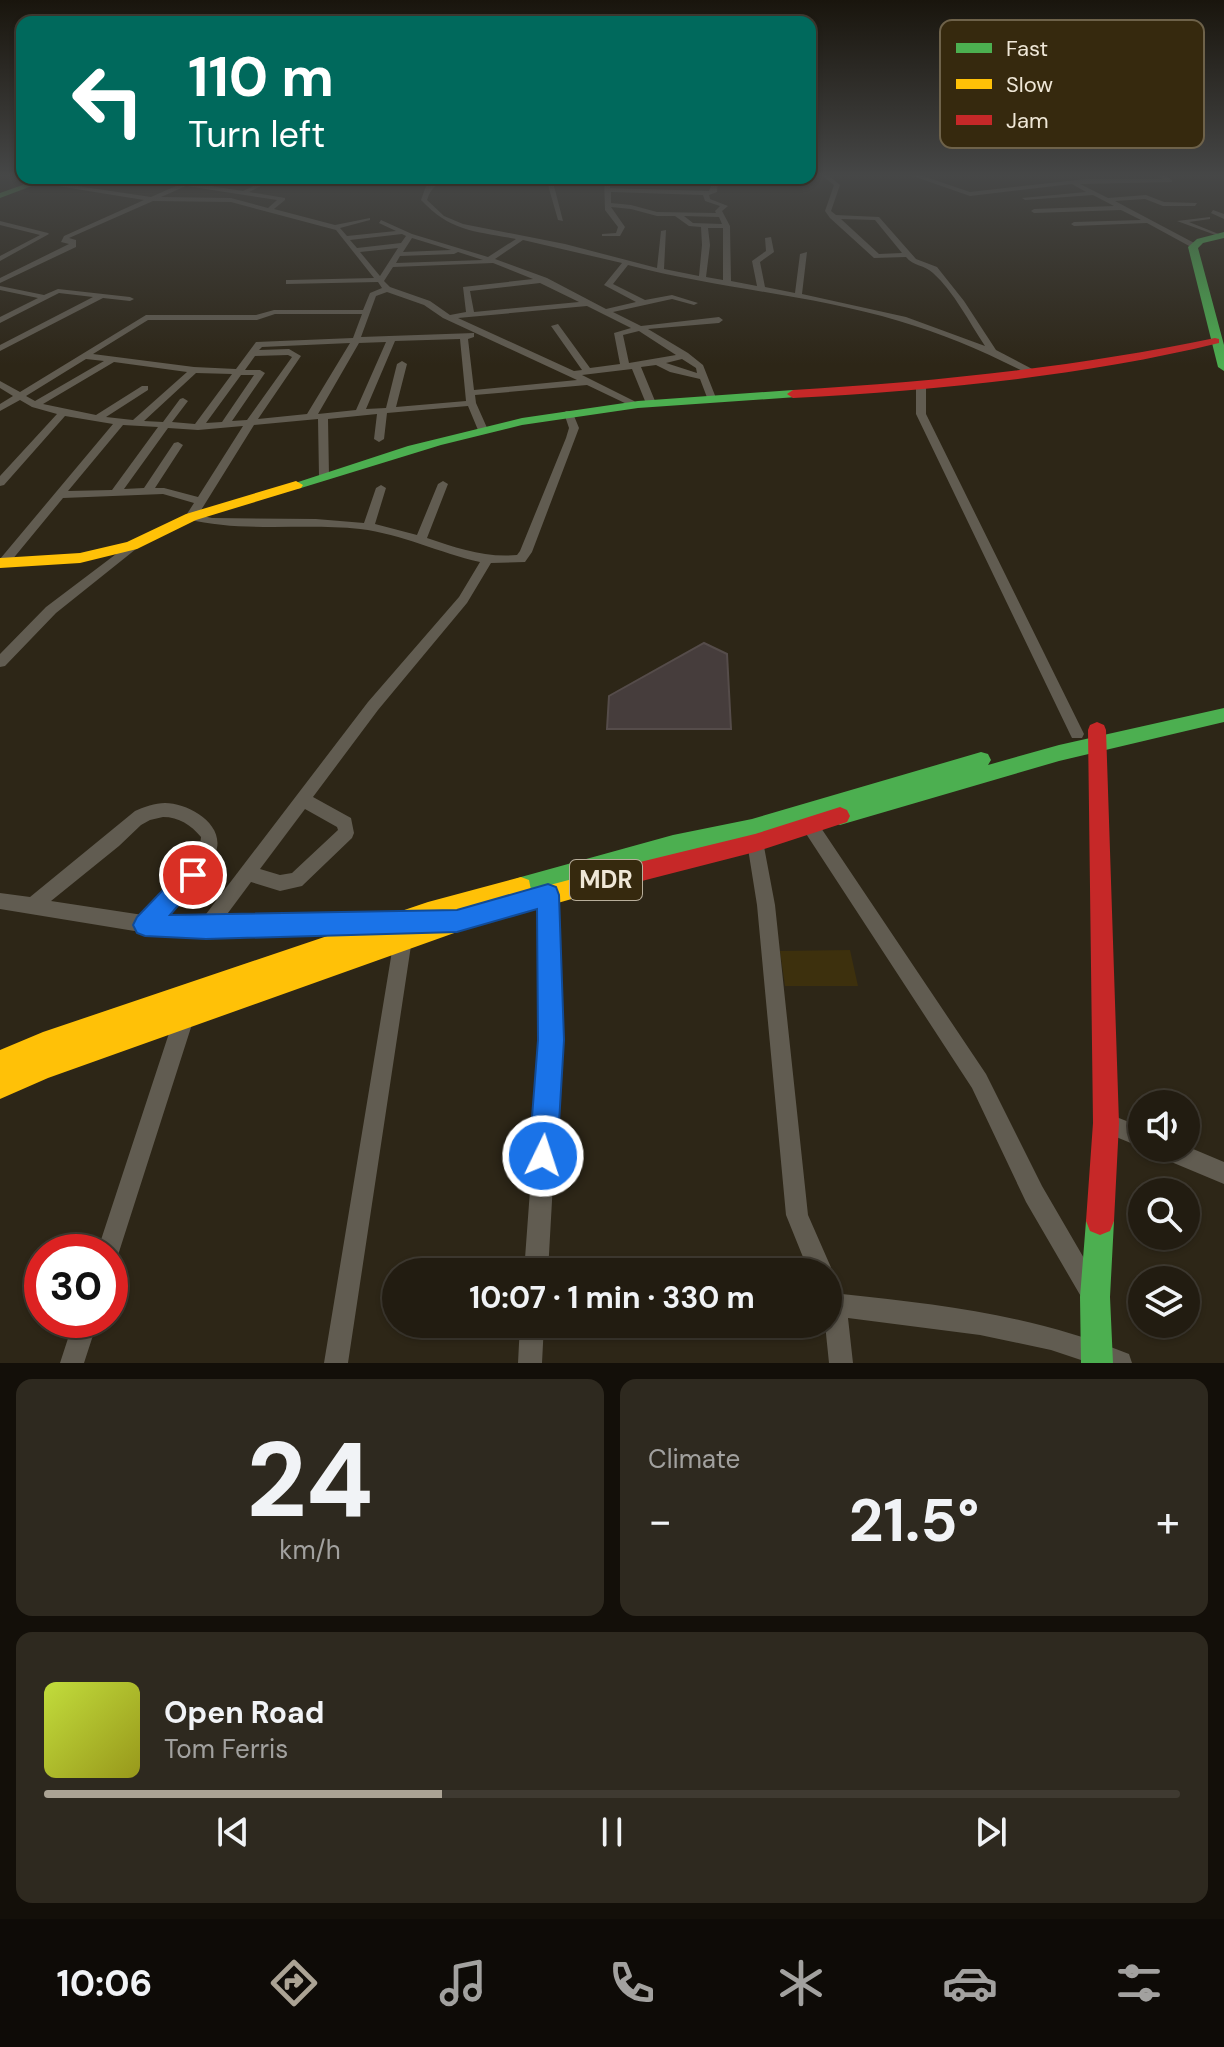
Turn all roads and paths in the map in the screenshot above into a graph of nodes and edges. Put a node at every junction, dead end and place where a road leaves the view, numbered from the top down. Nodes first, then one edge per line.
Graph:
1 (523, 237) edge
2 (39, 238) edge
3 (66, 238) edge
4 (345, 238) joint
5 (350, 238) edge
6 (405, 238) edge
7 (421, 238) edge
8 (526, 238) edge
9 (603, 238) edge
10 (663, 238) edge
11 (705, 238) edge
12 (731, 238) edge
13 (769, 238) dead end
14 (854, 238) edge
15 (881, 238) dead end
16 (893, 238) joint
17 (1179, 238) edge
18 (1220, 238) edge
19 (869, 239) dead end
20 (857, 240) junction
21 (1194, 245) junction
22 (401, 249) junction
23 (706, 250) junction
24 (357, 251) junction
25 (463, 251) junction
26 (727, 252) junction
27 (804, 254) dead end
28 (907, 255) junction
29 (602, 256) junction
30 (0, 259) edge
31 (494, 260) junction
32 (627, 262) junction
33 (391, 265) junction
34 (660, 271) junction
35 (702, 279) junction
36 (544, 280) junction
37 (0, 281) edge
38 (289, 282) dead end
39 (727, 283) junction
40 (384, 285) junction
41 (0, 288) edge
42 (762, 291) junction
43 (102, 295) junction
44 (798, 296) junction
45 (44, 297) junction
46 (130, 299) dead end
47 (592, 303) junction
48 (644, 303) junction
49 (694, 303) dead end
50 (20, 310) junction
51 (607, 311) junction
52 (33, 312) dead end
53 (366, 312) junction
54 (47, 315) dead end
55 (471, 315) junction
56 (446, 316) junction
57 (60, 317) junction
58 (0, 320) edge
59 (719, 320) dead end
60 (555, 326) dead end
61 (639, 327) junction
62 (1213, 327) junction
63 (488, 333) junction
64 (466, 336) junction
65 (392, 338) junction
66 (356, 340) junction
67 (0, 348) edge
68 (993, 352) junction
69 (253, 353) junction
70 (685, 355) junction
71 (86, 356) junction
72 (113, 360) junction
73 (402, 364) dead end
74 (660, 364) junction
75 (630, 366) junction
76 (1224, 367) edge
77 (194, 370) junction
78 (239, 371) junction
79 (587, 371) junction
80 (1033, 373) junction
81 (575, 374) junction
82 (704, 377) junction
83 (592, 382) junction
84 (0, 384) edge
85 (921, 384) junction
86 (145, 388) dead end
87 (20, 396) junction
88 (471, 398) junction
89 (711, 398) junction
90 (161, 401) junction
91 (200, 402) junction
92 (640, 402) junction
93 (35, 405) junction
94 (0, 408) edge
95 (386, 411) junction
96 (63, 413) junction
97 (360, 413) junction
98 (569, 413) junction
99 (323, 417) junction
100 (98, 418) junction
101 (310, 418) junction
102 (120, 422) junction
103 (135, 423) junction
104 (250, 423) junction
105 (165, 425) junction
106 (224, 426) junction
107 (198, 427) junction
108 (483, 430) junction
109 (379, 439) dead end
110 (178, 445) dead end
111 (324, 476) junction
112 (0, 483) edge
113 (443, 484) dead end
114 (381, 488) dead end
115 (148, 491) junction
116 (116, 492) junction
117 (59, 495) junction
118 (196, 510) junction
119 (368, 527) junction
120 (421, 538) junction
121 (132, 546) junction
122 (487, 560) junction
123 (2, 563) edge
124 (0, 662) edge
125 (1224, 702) edge
126 (1224, 715) edge
127 (1077, 734) junction
128 (1097, 737) junction
129 (302, 799) junction
130 (806, 820) junction
131 (754, 836) junction
132 (247, 873) junction
133 (548, 895) junction
134 (0, 901) edge
135 (32, 907) junction
136 (145, 925) junction
137 (206, 928) junction
138 (402, 930) junction
139 (191, 996) junction
140 (184, 1016) junction
141 (0, 1063) edge
142 (0, 1086) edge
143 (1106, 1123) junction
144 (1128, 1132) edge
145 (1198, 1162) edge
146 (1224, 1173) edge
147 (114, 1234) edge
148 (537, 1258) edge
149 (814, 1258) edge
150 (842, 1297) edge
151 (1095, 1297) junction
152 (80, 1338) edge
153 (531, 1338) edge
154 (837, 1338) edge
155 (1097, 1358) edge
156 (72, 1363) edge
157 (336, 1363) edge
158 (530, 1363) edge
159 (841, 1363) edge
160 (1120, 1363) edge

1 - 31 street
2 - 30 street
3 - 37 street
4 - 5 street
4 - 24 street
6 - 22 street
7 - 25 street
8 - 29 street
9 - 29 street
10 - 34 street
11 - 23 street
12 - 26 street
13 - 42 street
14 - 20 street
15 - 16 street
16 - 28 street
17 - 21 street
18 - 21 main road
19 - 20 street
20 - 28 street
21 - 62 main road
22 - 24 street
22 - 25 street
22 - 33 street
23 - 26 street
23 - 35 street
24 - 40 street
25 - 31 street
26 - 39 street
27 - 44 street
28 - 68 street
29 - 32 street
31 - 33 street
31 - 36 street
32 - 34 street
32 - 48 street
33 - 40 street
34 - 35 street
35 - 39 street
36 - 47 street
36 - 55 street
38 - 40 street
39 - 42 street
40 - 53 street
40 - 56 street
41 - 45 street
42 - 44 street
43 - 45 street
43 - 46 street
43 - 57 street
44 - 68 street
45 - 50 street
47 - 51 street
47 - 55 street
48 - 49 street
48 - 51 street
50 - 52 street
50 - 58 street
51 - 61 street
53 - 66 street
53 - 71 street
54 - 57 street
55 - 56 street
56 - 63 street
57 - 67 street
59 - 61 street
60 - 79 street
61 - 70 street
61 - 75 street
62 - 76 main road
62 - 80 main road
63 - 64 street
63 - 81 street
64 - 65 street
64 - 88 street
65 - 66 street
65 - 97 street
66 - 69 street
66 - 101 street
68 - 80 street
69 - 78 street
69 - 104 street
70 - 74 street
70 - 82 street
71 - 72 street
71 - 87 street
72 - 77 street
72 - 93 street
73 - 95 street
74 - 75 street
74 - 82 street
75 - 79 street
75 - 92 street
77 - 78 street
77 - 90 street
78 - 91 street
78 - 106 street
79 - 81 street
80 - 85 main road
81 - 83 street
82 - 89 street
83 - 88 street
83 - 92 street
84 - 87 street
85 - 89 main road
85 - 127 street
86 - 100 street
87 - 93 street
87 - 94 street
88 - 95 street
88 - 108 street
89 - 92 main road
90 - 91 street
90 - 103 street
91 - 105 street
91 - 107 street
92 - 98 main road
93 - 96 street
95 - 97 street
95 - 109 street
96 - 100 street
96 - 112 street
97 - 99 street
98 - 108 main road
98 - 122 street
99 - 101 street
99 - 111 street
100 - 102 street
101 - 104 street
102 - 103 street
102 - 117 street
103 - 105 street
104 - 106 street
104 - 118 street
105 - 107 street
105 - 116 street
106 - 107 street
108 - 111 main road
110 - 115 street
111 - 118 main road
113 - 120 street
114 - 119 street
115 - 116 street
115 - 118 street
116 - 117 street
117 - 123 street
118 - 119 street
118 - 121 main road
119 - 120 street
120 - 122 street
121 - 123 main road
121 - 124 street
122 - 129 street
125 - 128 main road, MDR
126 - 128 main road, MDR
127 - 128 main road, MDR
127 - 130 main road, MDR
128 - 130 main road, MDR
128 - 143 main road
129 - 132 street
129 - 132 street
130 - 131 main road, MDR
130 - 151 street
131 - 133 main road, MDR
131 - 138 main road, MDR
131 - 149 street
132 - 137 street
133 - 138 main road, MDR
133 - 148 street
134 - 135 street
135 - 136 street
135 - 136 street
136 - 137 street
137 - 138 street
138 - 139 main road, MDR
138 - 140 main road, MDR
138 - 157 street
139 - 140 street
139 - 141 main road, MDR
140 - 142 main road, MDR
140 - 147 street
143 - 144 street
143 - 151 main road
145 - 146 street
150 - 155 street
151 - 155 main road
152 - 156 street
153 - 158 street
154 - 159 street
155 - 160 street

